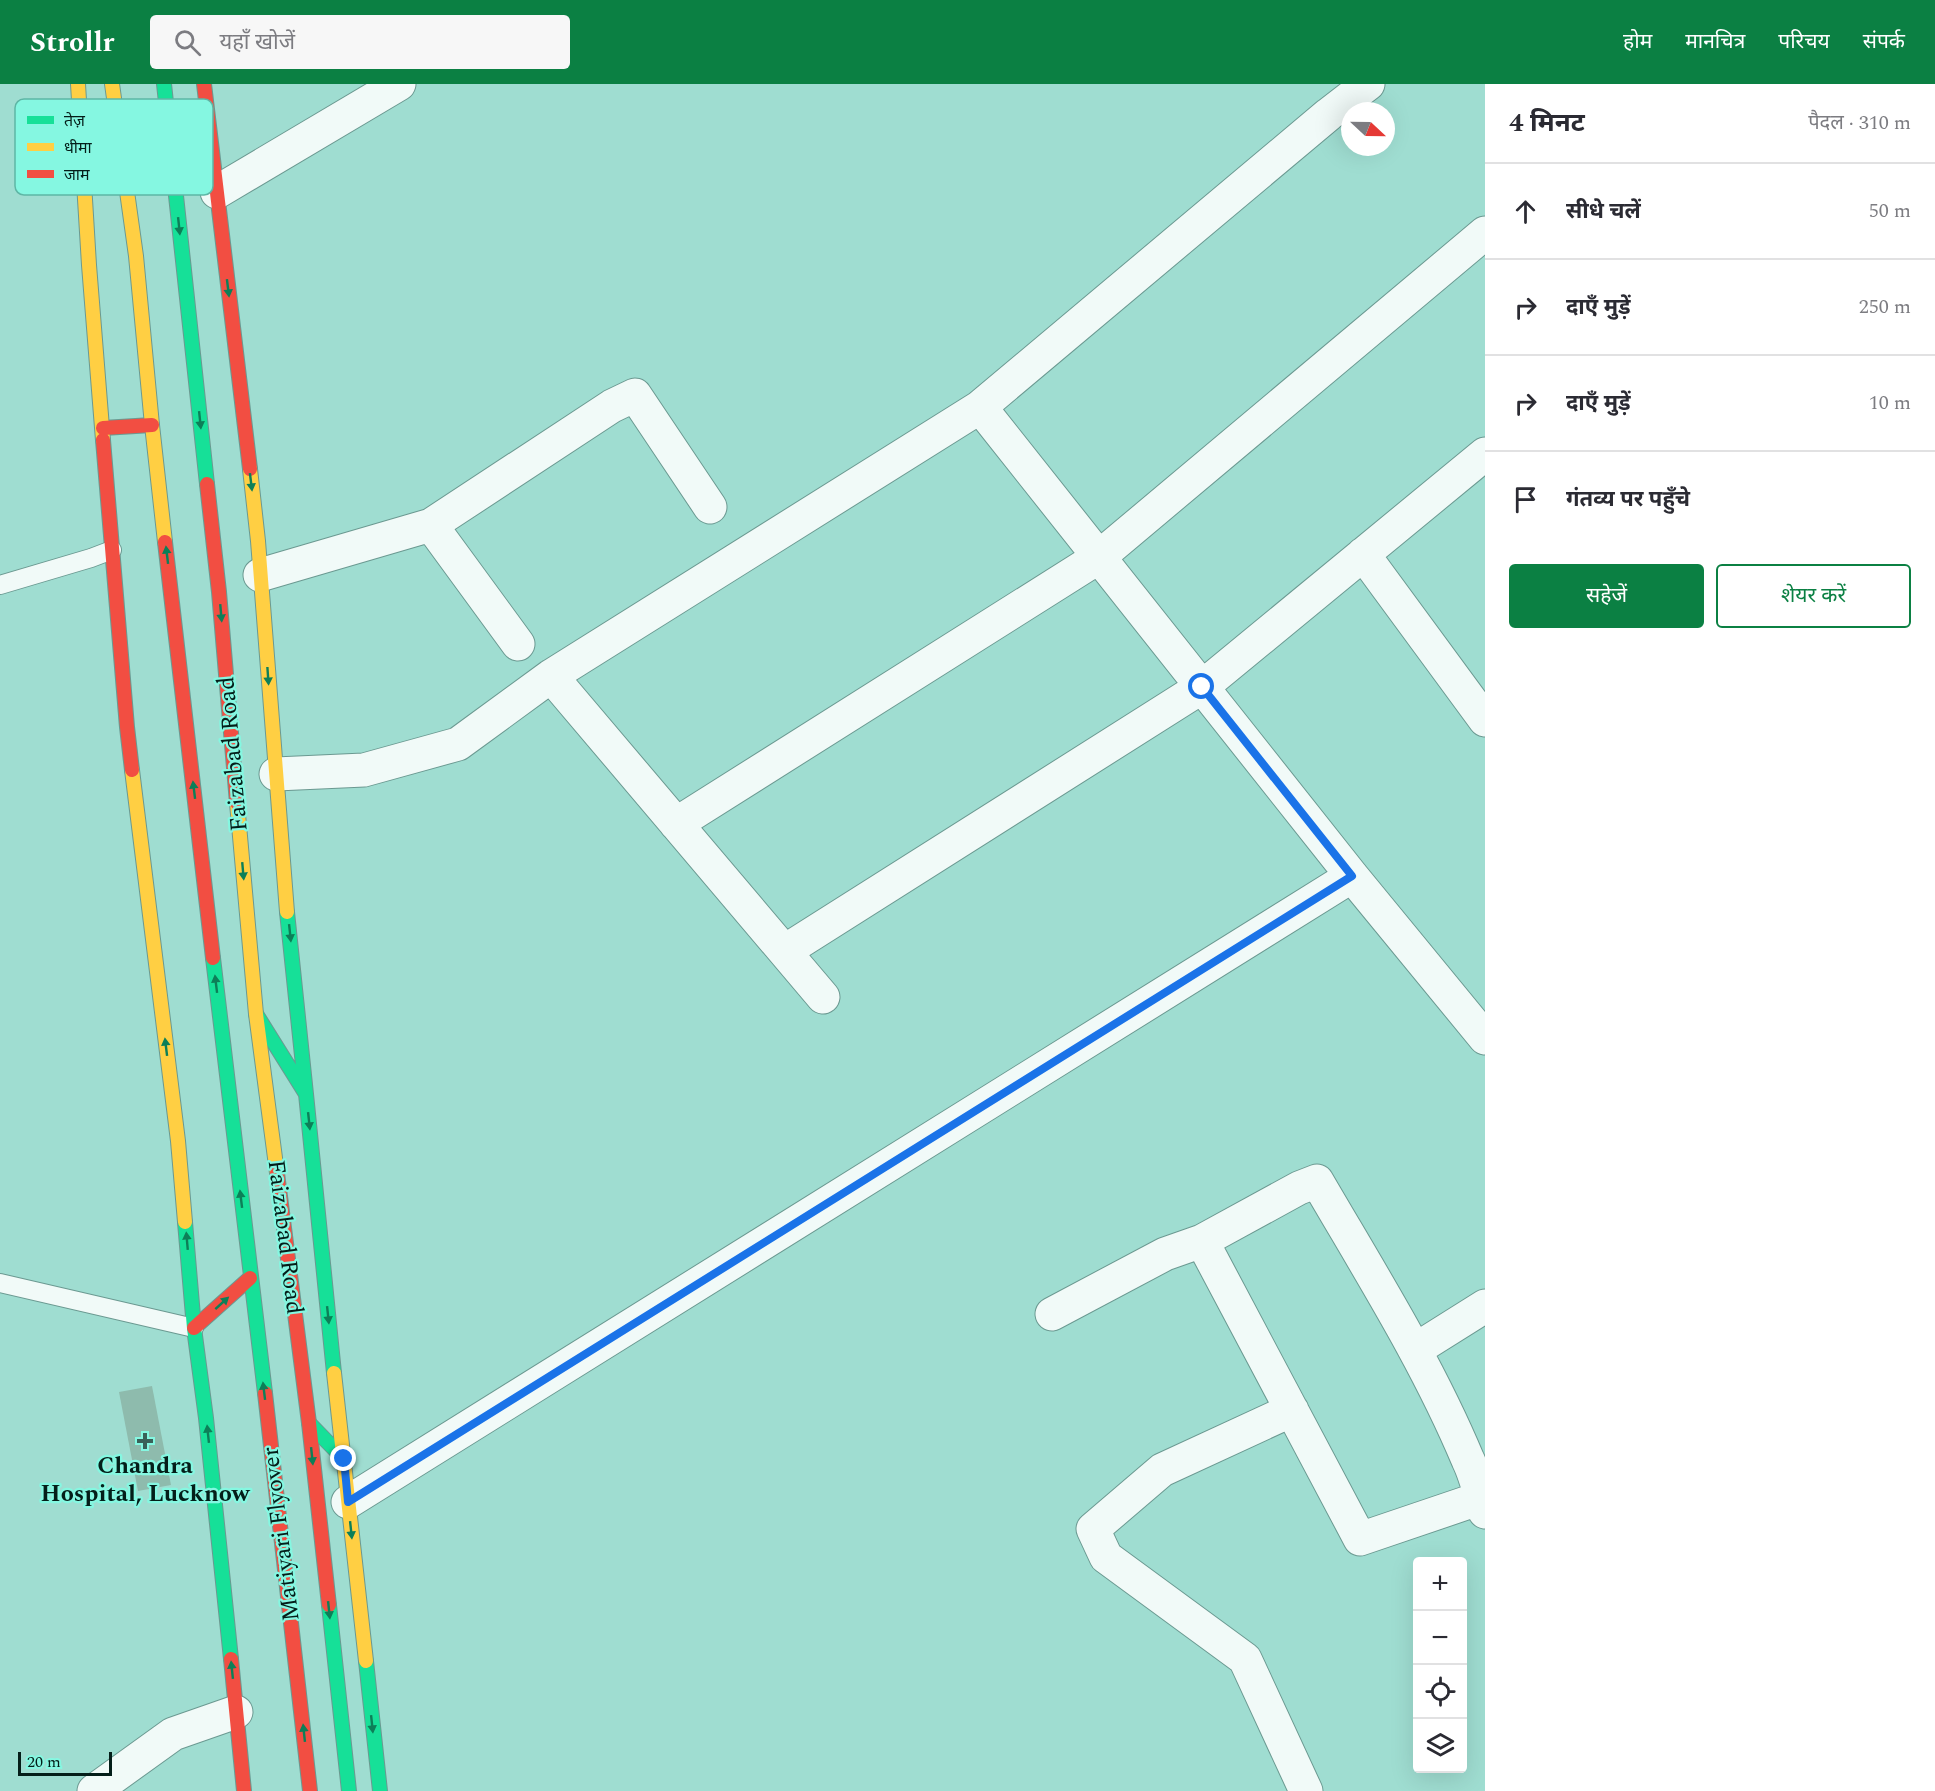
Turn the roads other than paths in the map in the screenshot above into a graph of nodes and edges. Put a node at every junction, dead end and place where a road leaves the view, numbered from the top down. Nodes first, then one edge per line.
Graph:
1 (78, 84) edge
2 (112, 84) edge
3 (164, 84) edge
4 (204, 84) edge
5 (399, 84) edge
6 (1368, 84) edge
7 (79, 99) edge
8 (114, 99) edge
9 (166, 99) edge
10 (206, 99) edge
11 (213, 159) edge
12 (217, 192) junction
13 (85, 195) edge
14 (127, 195) edge
15 (176, 195) edge
16 (1485, 233) edge
17 (980, 407) junction
18 (152, 425) junction
19 (103, 428) junction
20 (1485, 454) edge
21 (710, 507) dead end
22 (431, 525) junction
23 (112, 550) junction
24 (1363, 554) junction
25 (1099, 557) junction
26 (260, 575) junction
27 (0, 585) edge
28 (518, 644) dead end
29 (550, 676) junction
30 (1202, 687) junction
31 (1485, 720) edge
32 (276, 774) junction
33 (676, 824) junction
34 (1352, 876) junction
35 (785, 951) junction
36 (823, 997) dead end
37 (256, 1014) junction
38 (1485, 1038) edge
39 (306, 1094) junction
40 (1202, 1241) junction
41 (250, 1278) junction
42 (0, 1283) edge
43 (1485, 1306) edge
44 (1052, 1314) dead end
45 (195, 1328) junction
46 (1415, 1350) junction
47 (1292, 1410) junction
48 (309, 1423) junction
49 (344, 1459) junction
50 (348, 1502) junction
51 (1483, 1505) edge
52 (236, 1712) junction
53 (94, 1791) edge
54 (244, 1791) edge
55 (310, 1791) edge
56 (349, 1791) edge
57 (380, 1791) edge
58 (1306, 1791) edge

1 - 7 main road
2 - 8 main road, Faizabad Road
3 -> 9 main road, Faizabad Road
4 - 10 main road
5 - 12 street
6 - 17 street
11 - 12 main road
12 -> 26 main road
13 - 19 main road
14 - 18 main road, Faizabad Road
15 -> 37 main road, Faizabad Road
16 - 25 street
17 - 25 street
17 - 29 street
18 - 19 main road
41 -> 18 main road, Faizabad Road
19 - 23 main road
20 - 24 street
21 - 22 street
22 - 26 street
22 - 28 street
23 - 27 lane
45 -> 23 main road
24 - 30 street
24 - 31 street
25 - 30 street
25 - 33 street
26 -> 32 main road
29 - 32 street
29 - 33 street
30 - 34 street
30 - 35 street
32 -> 39 main road
33 - 35 street
34 - 38 street
34 - 50 street
35 - 36 street
37 - 39 main road
37 - 48 main road, Faizabad Road
39 -> 49 main road
40 - 44 street
40 - 46 street
40 - 47 street
45 -> 41 main road
55 -> 41 main road, Matiyari Flyover
42 - 45 lane
43 - 46 street
52 -> 45 main road
46 - 51 street
47 - 51 street
47 - 58 street
48 - 49 main road
48 -> 56 main road, Matiyari Flyover
49 - 50 main road
50 -> 57 main road
52 - 53 street
52 - 54 main road

